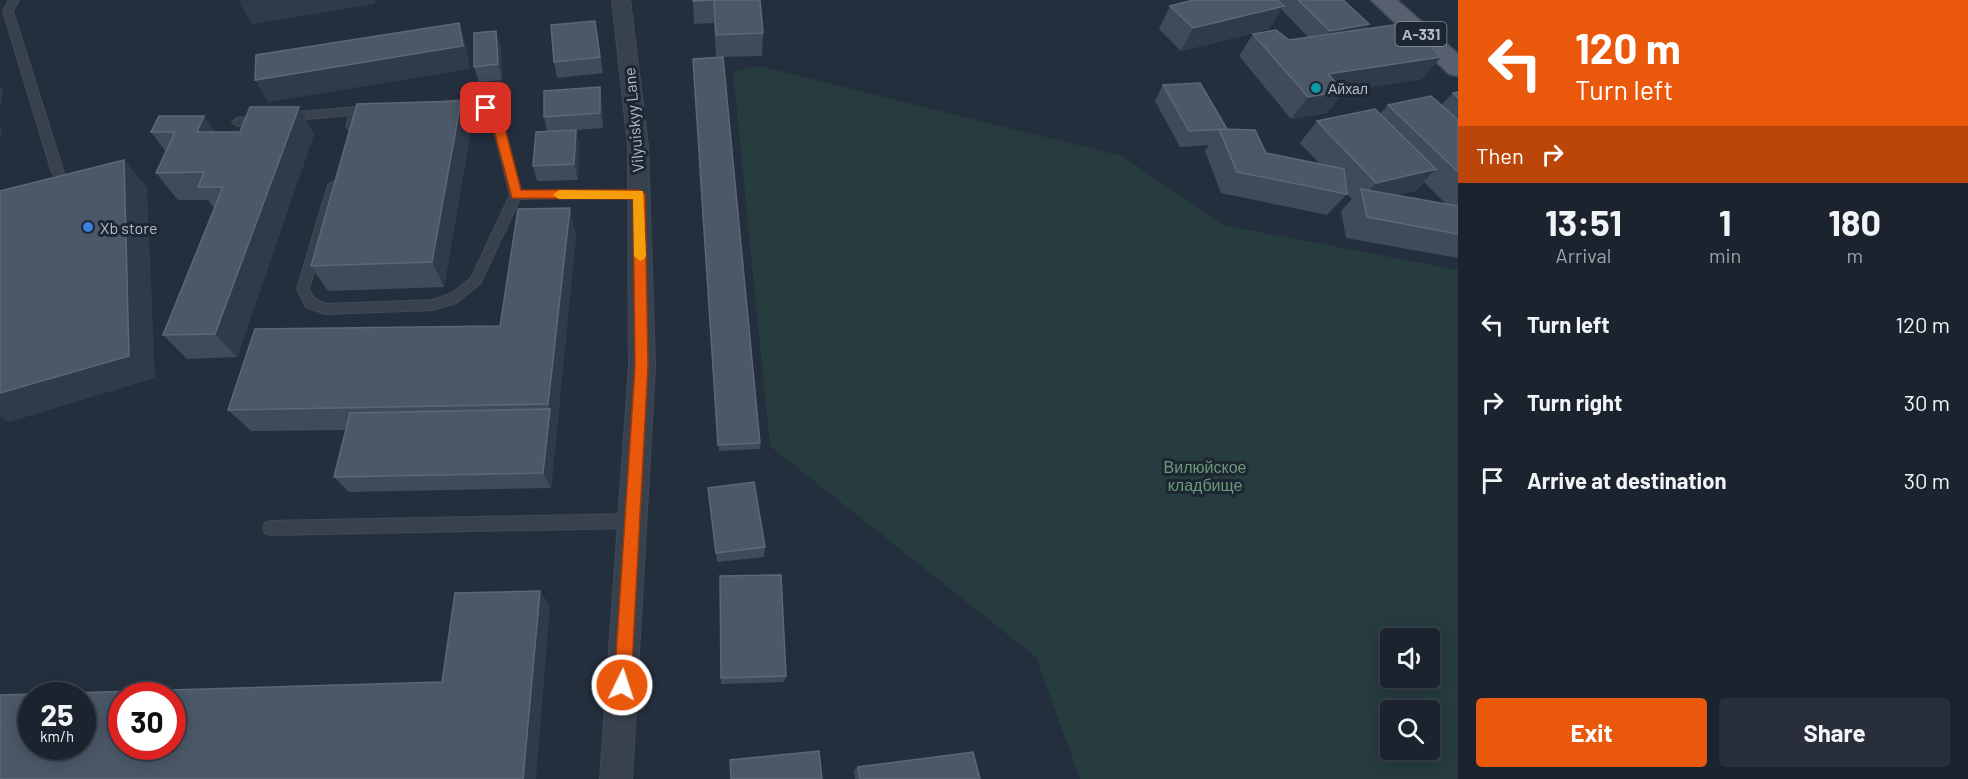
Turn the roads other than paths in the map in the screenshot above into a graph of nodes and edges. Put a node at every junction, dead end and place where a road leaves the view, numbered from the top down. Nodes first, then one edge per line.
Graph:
1 (14, 0) edge
2 (621, 0) edge
3 (1383, 0) edge
4 (1458, 68) edge
5 (433, 106) edge
6 (237, 122) dead end
7 (346, 144) edge
8 (58, 173) dead end
9 (336, 178) edge
10 (639, 194) junction
11 (516, 195) junction
12 (633, 521) junction
13 (270, 528) dead end
14 (616, 779) edge

1 - 8 lane
2 - 10 street, Vilyuiskyy Lane
3 - 4 main road, А-331
5 - 11 lane
6 - 7 lane
9 - 11 lane
10 - 11 lane
10 - 12 street, Vilyuiskyy Lane
12 - 13 lane
12 - 14 street, Vilyuiskyy Lane

